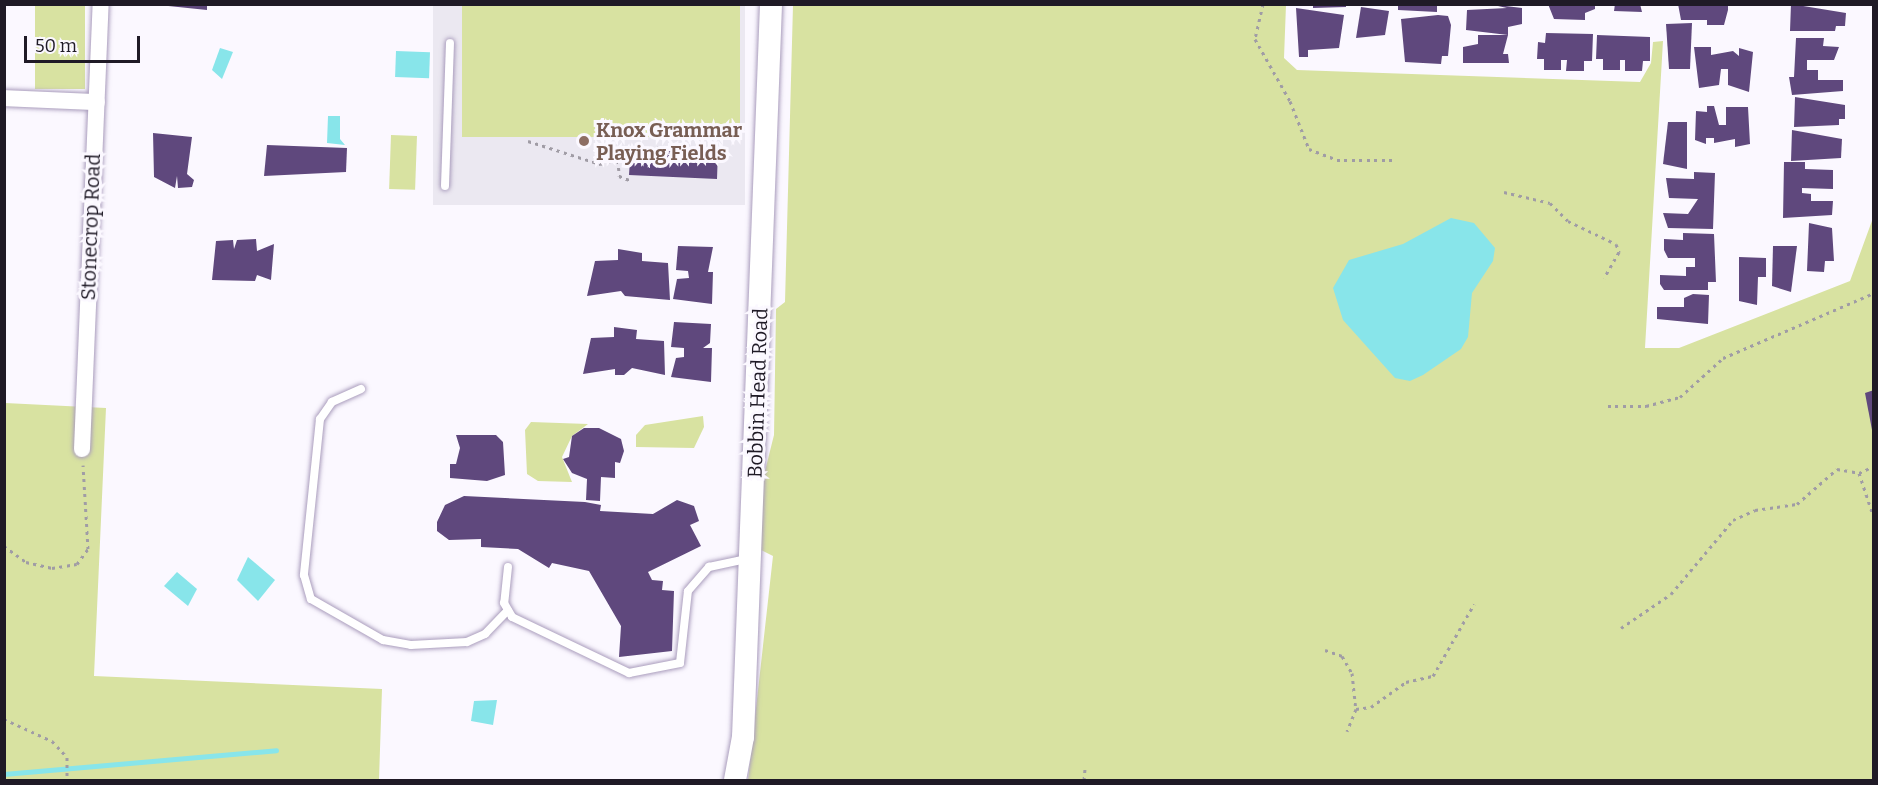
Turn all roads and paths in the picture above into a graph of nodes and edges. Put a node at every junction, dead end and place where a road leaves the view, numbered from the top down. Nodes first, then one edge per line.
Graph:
1 (101, 4) edge
2 (771, 4) edge
3 (1263, 4) edge
4 (450, 43) dead end
5 (4, 98) edge
6 (97, 102) junction
7 (528, 141) dead end
8 (659, 147) dead end
9 (618, 159) junction
10 (1397, 160) dead end
11 (632, 181) dead end
12 (445, 186) dead end
13 (1504, 192) dead end
14 (1604, 278) dead end
15 (1874, 292) edge
16 (361, 389) dead end
17 (1608, 406) dead end
18 (82, 448) joint
19 (1874, 466) edge
20 (1859, 473) junction
21 (1874, 518) edge
22 (4, 546) edge
23 (751, 558) junction
24 (508, 567) dead end
25 (1474, 604) dead end
26 (508, 610) junction
27 (1621, 628) dead end
28 (1325, 650) dead end
29 (1356, 709) junction
30 (4, 719) edge
31 (1347, 731) dead end
32 (1086, 768) dead end
33 (67, 780) edge
34 (735, 780) edge
35 (1084, 780) edge

1 - 6 street, Stonecrop Road
2 - 23 main road, Bobbin Head Road
3 - 10 path
4 - 12 lane
5 - 6 street
6 - 18 street, Stonecrop Road
7 - 9 path
8 - 9 path
9 - 11 path
13 - 14 path
15 - 17 path
16 - 26 lane
18 - 22 path
19 - 20 path
20 - 21 path
20 - 27 path
23 - 26 lane
23 - 34 main road, Bobbin Head Road
24 - 26 lane
25 - 29 path
28 - 29 path
29 - 31 path
30 - 33 path
32 - 35 path

